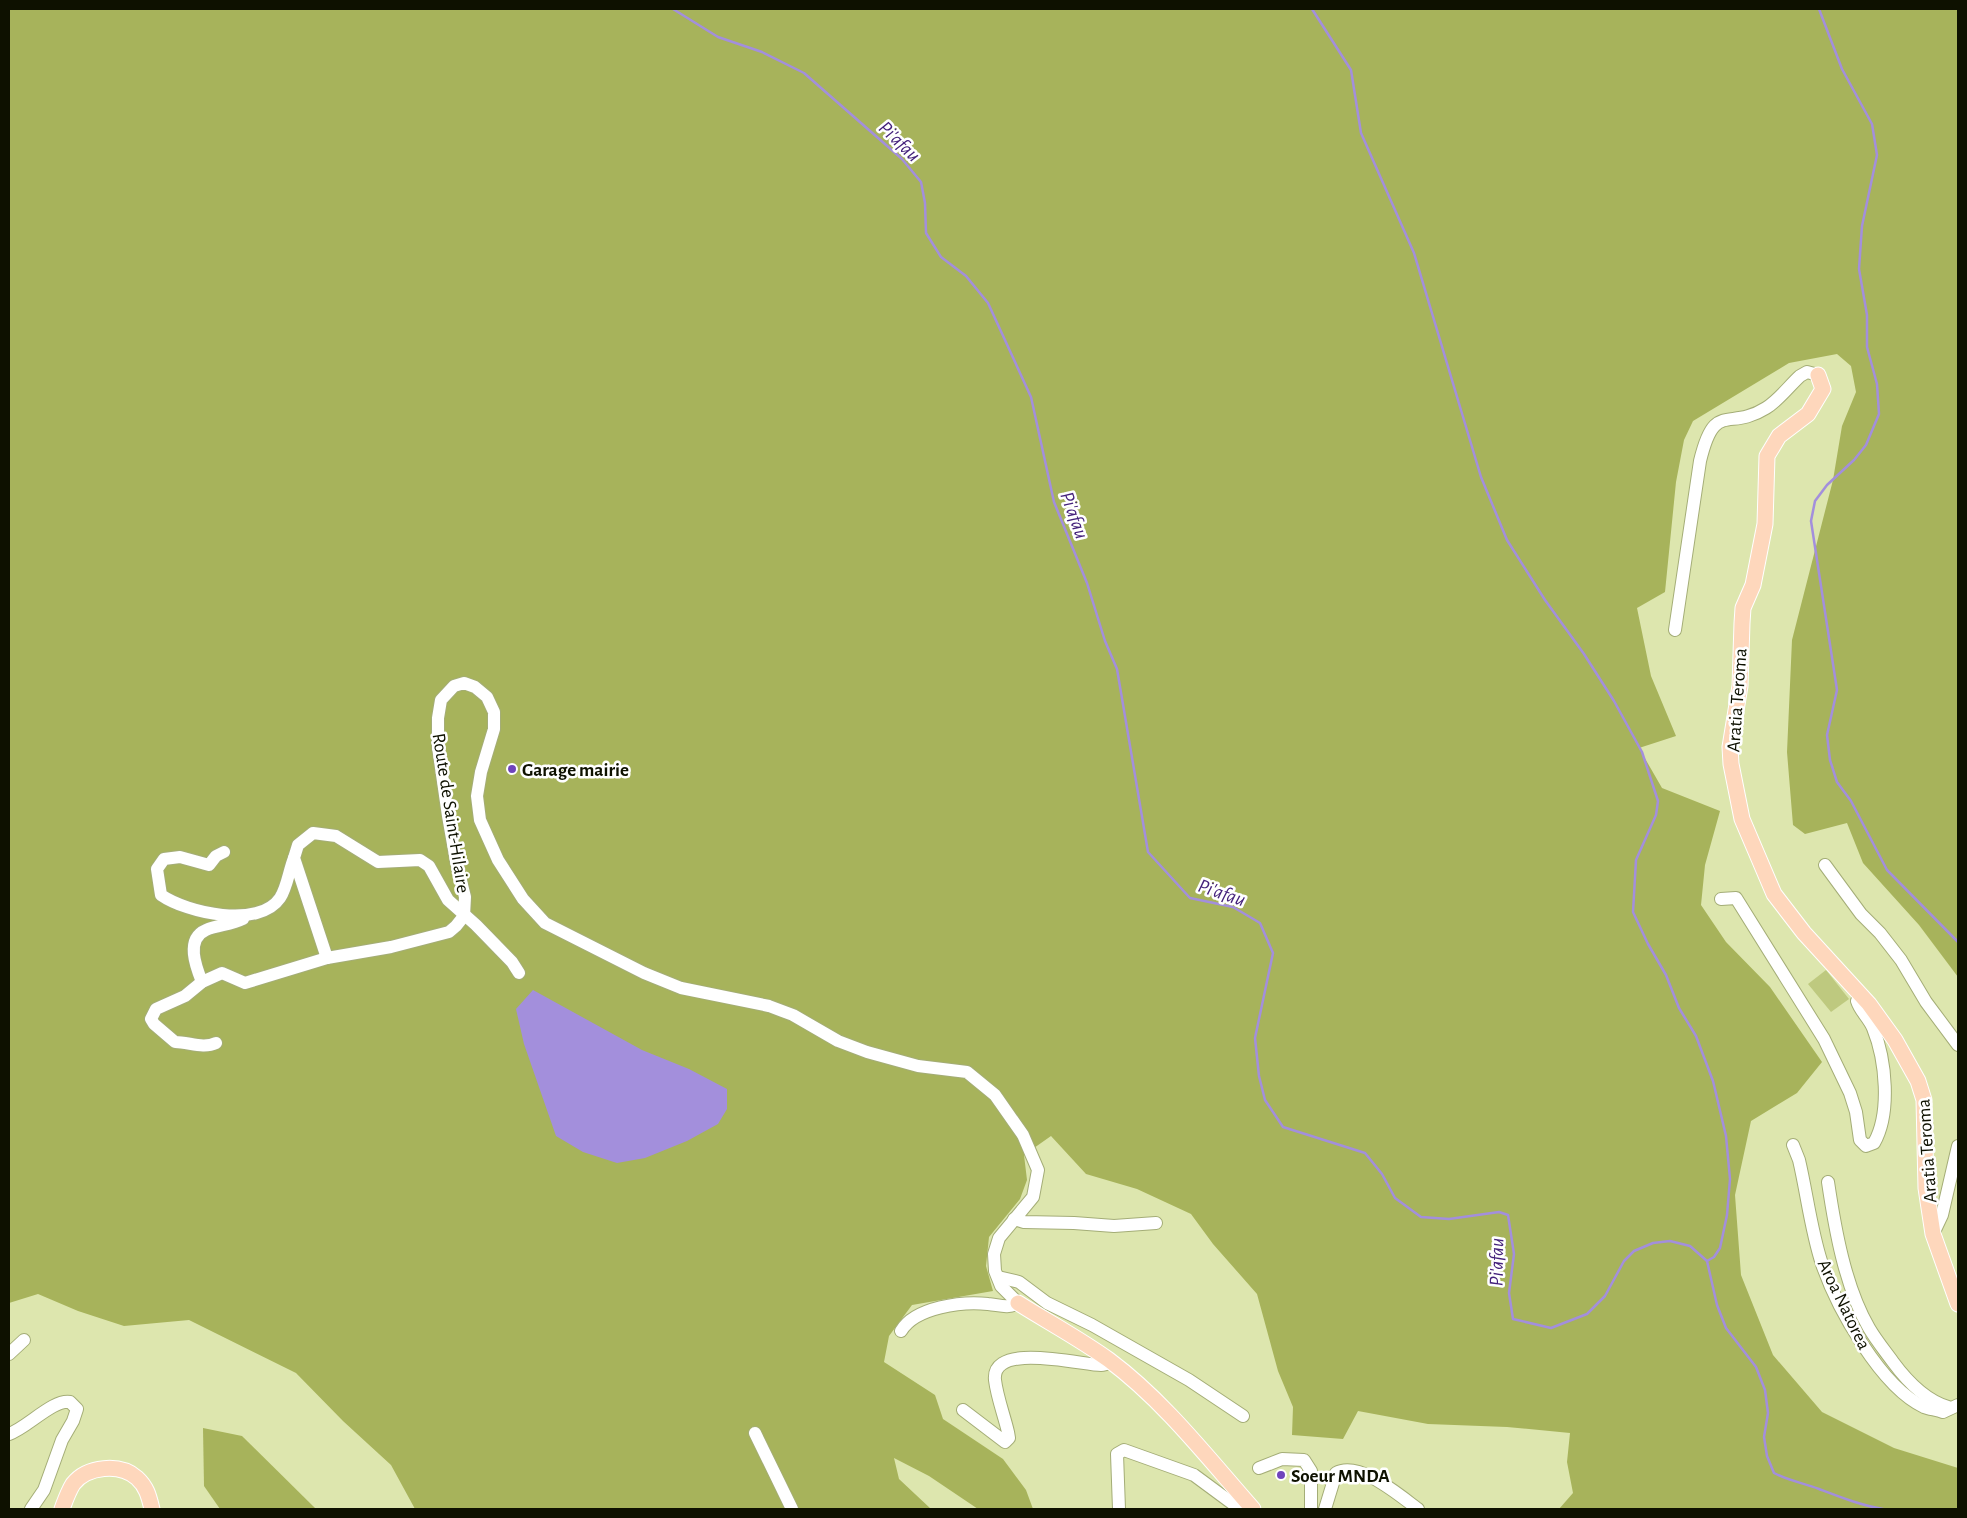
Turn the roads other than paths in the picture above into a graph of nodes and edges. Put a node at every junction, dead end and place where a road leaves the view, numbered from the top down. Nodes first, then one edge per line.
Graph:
1 (1818, 375) joint
2 (1675, 630) dead end
3 (224, 852) dead end
4 (294, 858) junction
5 (1825, 865) dead end
6 (1721, 900) dead end
7 (262, 911) junction
8 (464, 912) junction
9 (327, 958) junction
10 (519, 974) dead end
11 (202, 982) junction
12 (1861, 994) junction
13 (216, 1043) dead end
14 (1958, 1045) edge
15 (1793, 1145) dead end
16 (1958, 1146) edge
17 (1828, 1182) dead end
18 (1014, 1219) junction
19 (1156, 1222) dead end
20 (1933, 1234) junction
21 (998, 1277) junction
22 (1018, 1302) junction
23 (1958, 1304) edge
24 (901, 1331) dead end
25 (24, 1340) dead end
26 (9, 1354) edge
27 (1112, 1363) junction
28 (1954, 1406) edge
29 (963, 1410) dead end
30 (1243, 1416) dead end
31 (755, 1433) dead end
32 (9, 1434) edge
33 (1259, 1468) dead end
34 (31, 1509) edge
35 (62, 1509) edge
36 (152, 1509) edge
37 (792, 1509) edge
38 (1119, 1509) edge
39 (1240, 1509) edge
40 (1253, 1509) edge
41 (1311, 1509) edge
42 (1325, 1509) edge
43 (1418, 1509) edge

1 - 2 street
1 - 12 main road, Aratia Teroma
3 - 7 street
4 - 7 street
4 - 8 street
4 - 9 street
5 - 14 street
6 - 12 street
7 - 11 street
8 - 9 street
8 - 10 street
8 - 18 street, Route de Saint-Hilaire
9 - 11 street
11 - 13 street
12 - 20 main road, Aratia Teroma
15 - 28 street, Aroa Natorea
16 - 20 street, Aratia Teroma
17 - 28 street
18 - 19 street
18 - 21 street, Route de Saint-Hilaire
20 - 23 main road, Aratia Teroma
21 - 22 street, Route de Saint-Hilaire
21 - 30 street
22 - 24 street
22 - 27 main road, Route de Saint-Hilaire
25 - 26 street
27 - 29 street
27 - 40 main road, Route de Saint-Hilaire
31 - 37 street
32 - 34 street
33 - 41 street
35 - 36 main road
38 - 39 street
42 - 43 street

